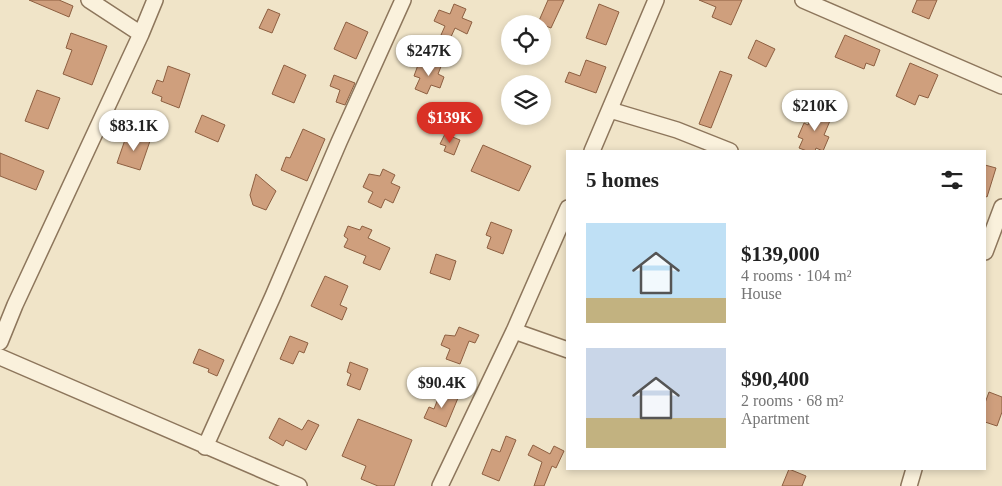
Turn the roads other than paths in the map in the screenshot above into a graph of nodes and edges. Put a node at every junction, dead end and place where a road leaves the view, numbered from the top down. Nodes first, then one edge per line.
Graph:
1 (89, 0) edge
2 (155, 0) edge
3 (403, 0) edge
4 (656, 0) edge
5 (803, 0) edge
6 (141, 34) junction
7 (1002, 86) edge
8 (610, 110) junction
9 (592, 150) edge
10 (728, 150) edge
11 (1002, 207) edge
12 (566, 213) edge
13 (986, 247) edge
14 (514, 331) junction
15 (0, 342) edge
16 (566, 349) edge
17 (0, 358) edge
18 (205, 447) junction
19 (912, 470) edge
20 (298, 486) edge
21 (440, 486) edge
22 (909, 486) edge

1 - 6 street
2 - 6 street
3 - 18 street
4 - 8 street
5 - 7 street
6 - 15 street
8 - 9 street
8 - 10 street
11 - 13 street
12 - 14 street
14 - 16 street
14 - 21 street
17 - 18 street
18 - 20 street
19 - 22 street

